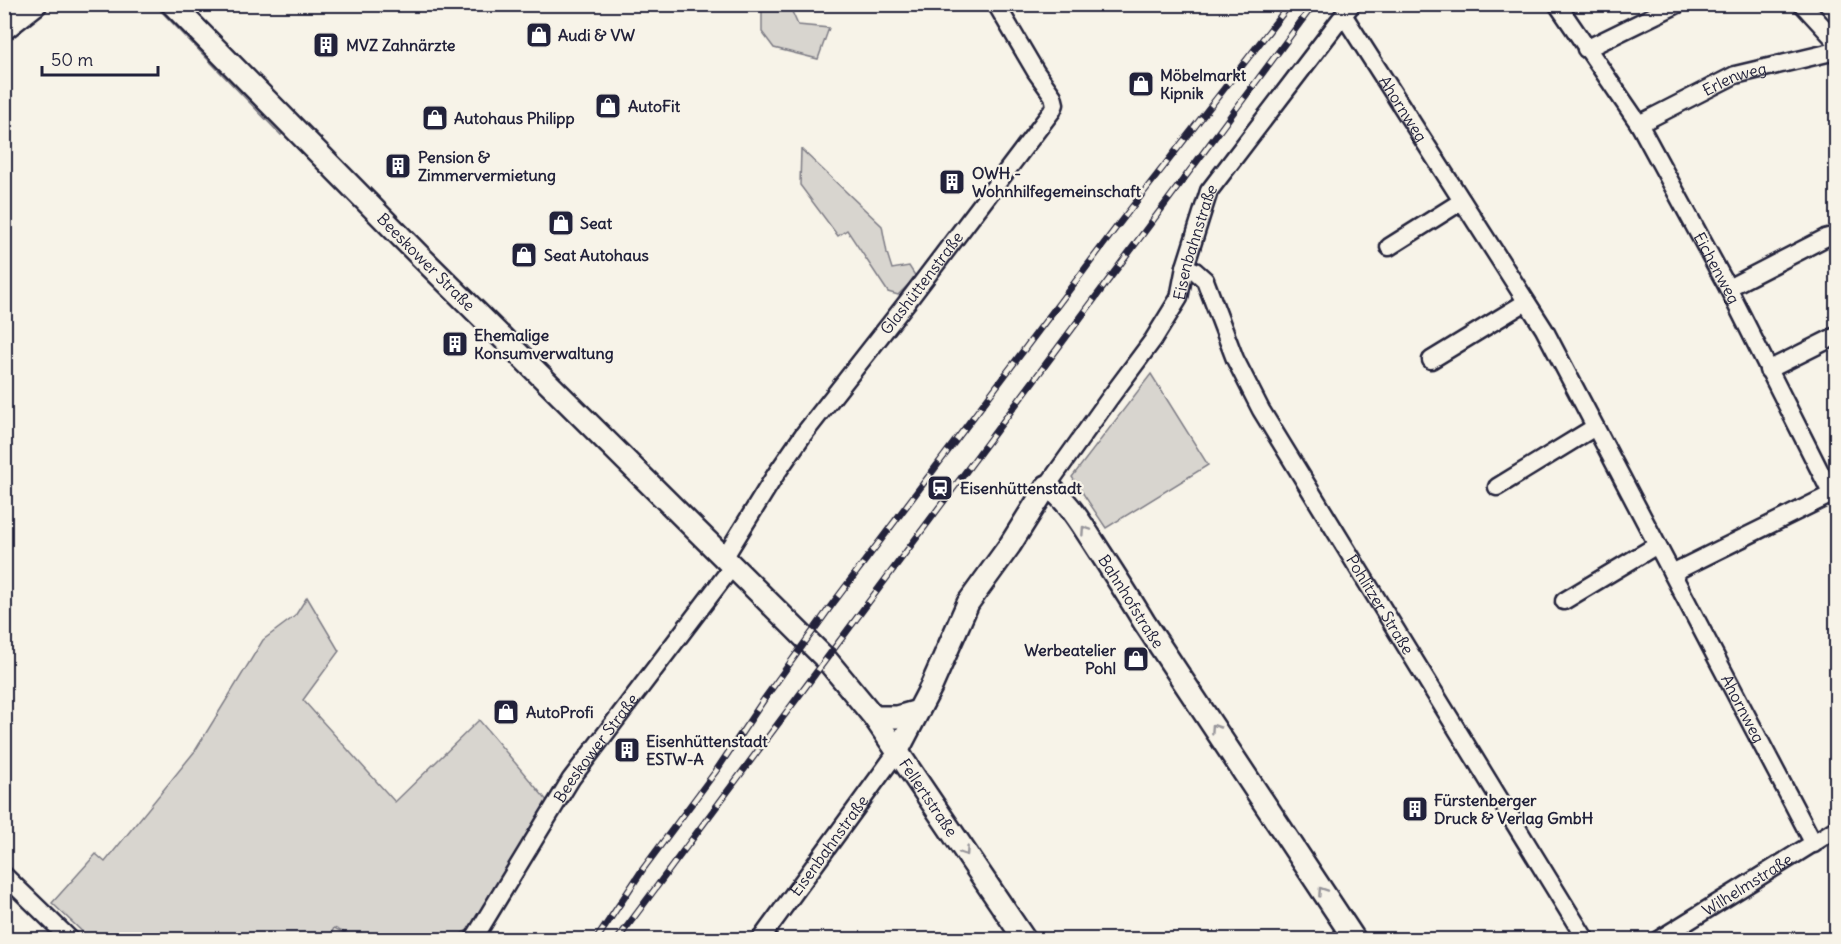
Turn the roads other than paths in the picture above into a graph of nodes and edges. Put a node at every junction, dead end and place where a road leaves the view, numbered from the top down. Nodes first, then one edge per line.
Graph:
1 (36, 4) edge
2 (172, 4) edge
3 (996, 4) edge
4 (1557, 4) edge
5 (1678, 4) edge
6 (1802, 4) edge
7 (1348, 10) edge
8 (4, 29) edge
9 (1836, 41) edge
10 (1586, 49) junction
11 (1836, 51) edge
12 (1639, 124) junction
13 (1462, 201) junction
14 (1836, 235) edge
15 (1389, 247) dead end
16 (1185, 267) junction
17 (1728, 288) junction
18 (1526, 302) junction
19 (1836, 336) edge
20 (1431, 360) dead end
21 (1768, 370) junction
22 (1595, 426) junction
23 (1047, 486) junction
24 (1497, 487) dead end
25 (1834, 494) edge
26 (1657, 544) junction
27 (728, 563) junction
28 (1672, 573) junction
29 (1564, 601) dead end
30 (826, 659) joint
31 (918, 711) junction
32 (874, 717) junction
33 (897, 752) junction
34 (1836, 829) edge
35 (1814, 844) junction
36 (4, 875) edge
37 (71, 939) edge
38 (472, 939) edge
39 (760, 939) edge
40 (1025, 939) edge
41 (1355, 939) edge
42 (1586, 939) edge
43 (1658, 939) edge

1 - 8 street
2 - 27 street, Beeskower Straße
3 - 27 street, Glashüttenstraße
4 - 10 street, Eichenweg
5 - 10 street
6 - 9 street
7 - 13 street, Ahornweg
7 - 16 street, Eisenbahnstraße
10 - 12 street, Eichenweg
11 - 12 street, Erlenweg
12 - 17 street, Eichenweg
13 - 15 street
13 - 18 street, Ahornweg
14 - 17 street
16 - 23 street, Eisenbahnstraße
16 - 42 street, Pohlitzer Straße
17 - 21 street, Eichenweg
18 - 20 street
18 - 22 street, Ahornweg
19 - 21 street
21 - 25 street, Eichenweg
22 - 24 street
22 - 26 street, Ahornweg
23 - 31 street
41 -> 23 street, Bahnhofstraße
25 - 28 street
26 - 28 street, Ahornweg
26 - 29 street
27 - 30 street, Beeskower Straße
27 - 38 street, Beeskower Straße
28 - 35 street, Ahornweg
30 - 32 street, Fellertstraße
31 - 32 street
31 - 33 street
32 - 33 street, Fellertstraße
33 - 39 street, Eisenbahnstraße
33 -> 40 street, Fellertstraße
34 - 35 street, Wilhelmstraße
35 - 43 street, Wilhelmstraße
36 - 37 street

